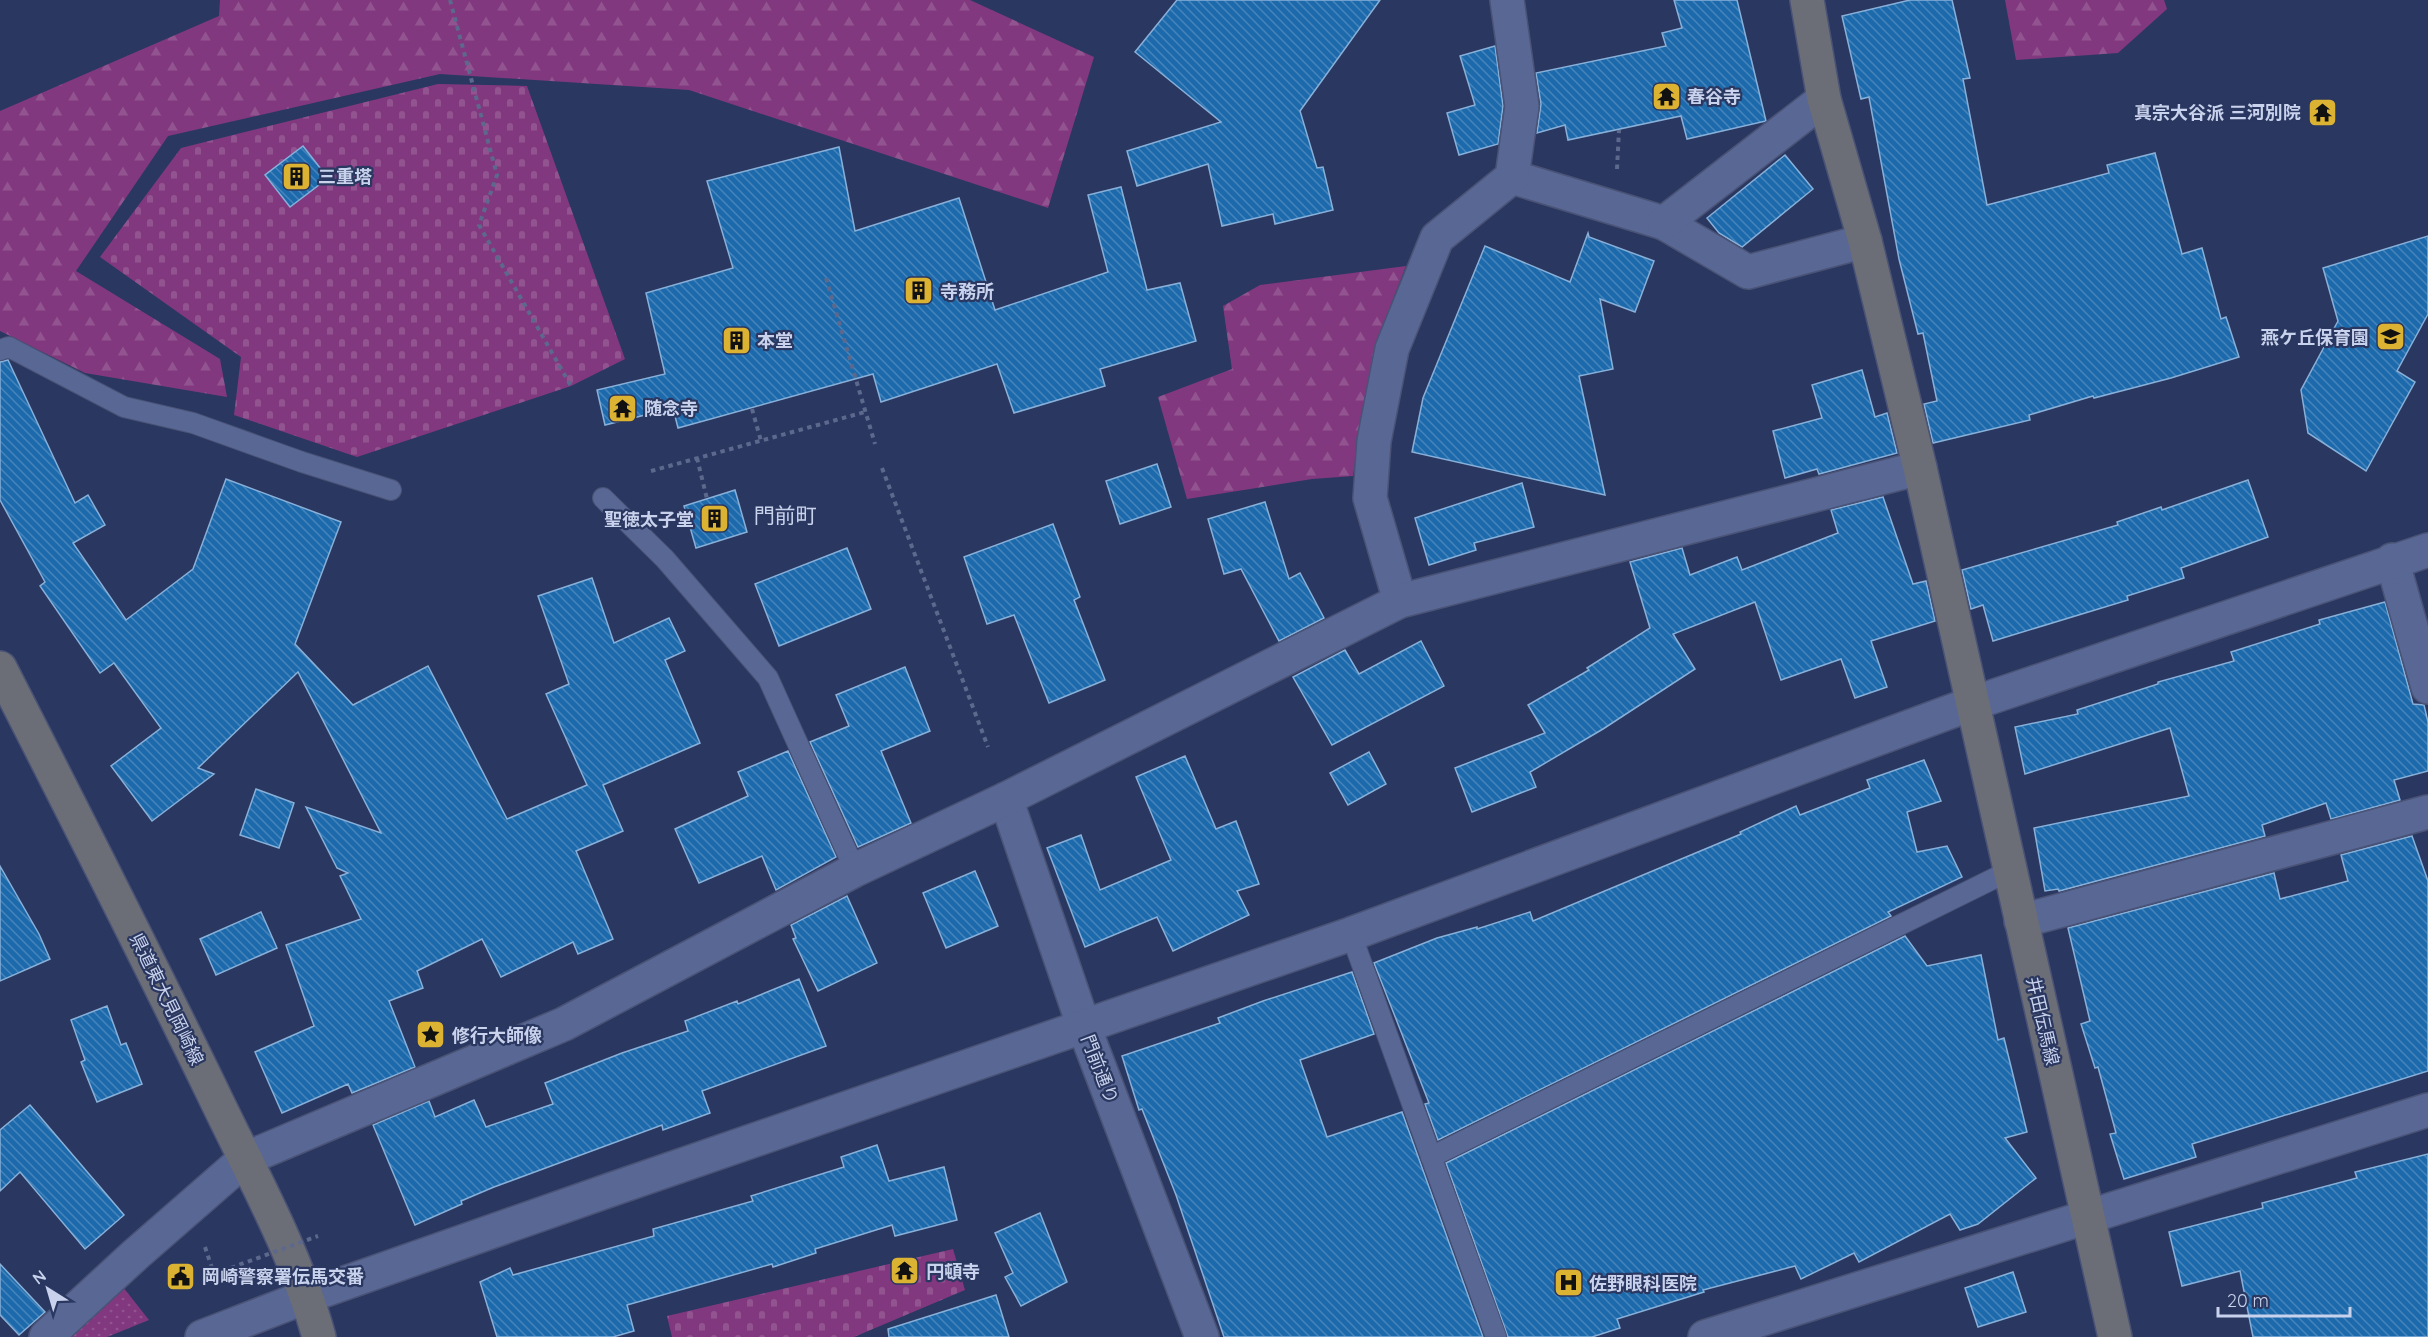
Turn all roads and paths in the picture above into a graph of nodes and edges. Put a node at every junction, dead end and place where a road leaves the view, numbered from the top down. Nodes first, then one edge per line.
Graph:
1 (450, 0) edge
2 (1507, 0) edge
3 (1807, 0) edge
4 (1824, 99) junction
5 (1512, 177) junction
6 (1664, 223) junction
7 (1865, 241) junction
8 (826, 278) dead end
9 (0, 350) edge
10 (571, 386) dead end
11 (752, 408) dead end
12 (865, 412) junction
13 (761, 441) junction
14 (874, 444) dead end
15 (698, 458) junction
16 (882, 468) dead end
17 (1920, 468) junction
18 (651, 471) dead end
19 (391, 490) dead end
20 (603, 498) dead end
21 (707, 499) dead end
22 (2428, 550) edge
23 (2392, 560) junction
24 (1400, 601) junction
25 (0, 668) edge
26 (2428, 687) edge
27 (1971, 704) junction
28 (988, 747) dead end
29 (1006, 799) junction
30 (2428, 812) edge
31 (855, 870) junction
32 (2009, 871) junction
33 (2020, 921) junction
34 (1351, 934) junction
35 (1084, 1027) junction
36 (2428, 1110) edge
37 (1431, 1157) junction
38 (245, 1159) junction
39 (2088, 1217) junction
40 (318, 1236) dead end
41 (214, 1275) dead end
42 (308, 1296) junction
43 (46, 1337) edge
44 (202, 1337) edge
45 (319, 1337) edge
46 (1202, 1337) edge
47 (1496, 1337) edge
48 (1705, 1337) edge
49 (2115, 1337) edge

1 - 10 path
2 - 5 street
3 - 4 street, 井田伝馬線
4 - 6 street
4 - 7 street, 井田伝馬線
5 - 6 street
5 - 24 street
6 - 7 street
7 - 17 street, 井田伝馬線
8 - 12 path
9 - 19 lane
11 - 13 path
12 - 13 path
12 - 14 path
13 - 15 path
15 - 18 path
15 - 21 path
16 - 28 path
17 - 24 street
17 - 27 street, 井田伝馬線
20 - 31 lane
22 - 23 street
23 - 26 street
23 - 27 street
24 - 29 street
25 - 38 street, 県道東大見岡崎線
27 - 32 street, 井田伝馬線
27 - 34 street
29 - 31 street
29 - 35 street, 門前通り
30 - 33 street
31 - 38 street
32 - 33 street, 井田伝馬線
32 - 37 lane
33 - 39 street, 井田伝馬線
34 - 35 street
34 - 37 lane
35 - 42 street
35 - 46 street, 門前通り
36 - 39 street
37 - 47 lane
38 - 42 street, 県道東大見岡崎線
38 - 43 street
39 - 48 street
39 - 49 street, 井田伝馬線
40 - 41 path, bridge
42 - 44 street
42 - 45 street, 県道東大見岡崎線

